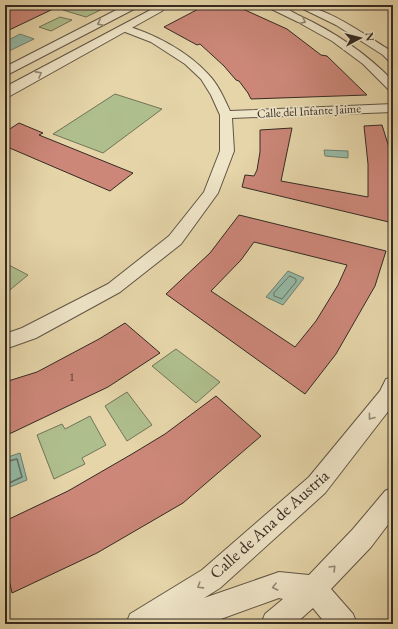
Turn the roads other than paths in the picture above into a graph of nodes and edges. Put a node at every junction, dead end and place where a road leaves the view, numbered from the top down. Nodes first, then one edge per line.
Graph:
1 (134, 5) edge
2 (268, 5) edge
3 (299, 5) edge
4 (163, 7) edge
5 (123, 28) junction
6 (393, 58) edge
7 (371, 66) junction
8 (5, 72) edge
9 (393, 77) edge
10 (393, 88) edge
11 (5, 93) edge
12 (393, 108) edge
13 (226, 115) junction
14 (5, 342) edge
15 (393, 385) edge
16 (393, 499) edge
17 (314, 589) junction
18 (140, 624) edge
19 (170, 624) edge
20 (275, 624) edge
21 (343, 624) edge

1 -> 8 street
2 -> 7 street
3 - 6 street
4 - 5 street
11 -> 5 street
5 - 13 street
7 - 9 street
7 - 10 street
12 - 13 street, Calle del Infante Jaime
13 - 14 street
15 -> 18 street, Calle de Ana de Austria
17 -> 16 street
17 -> 19 street
17 - 20 street
17 - 21 street

